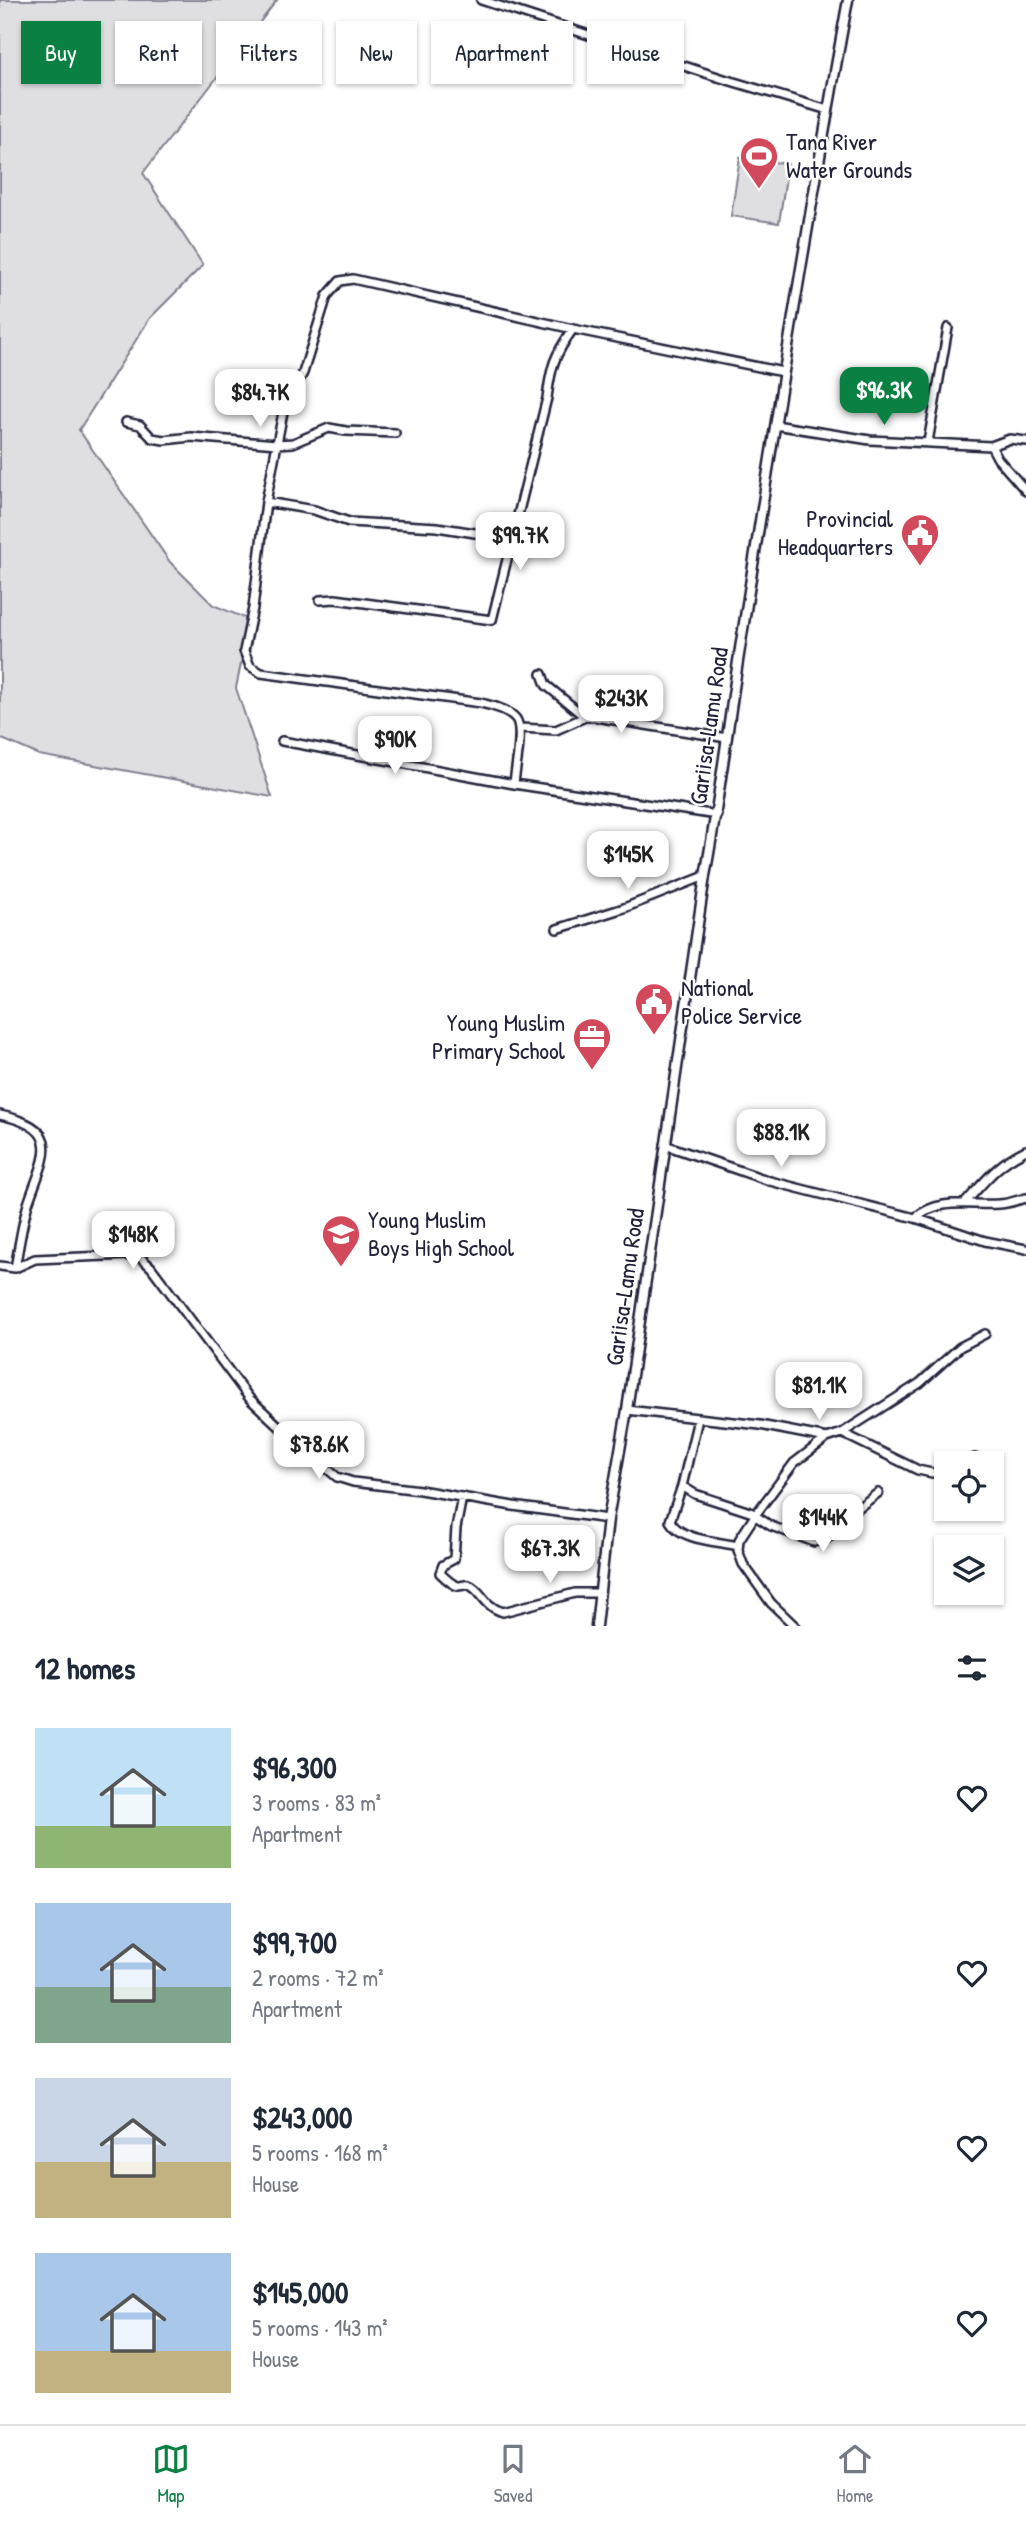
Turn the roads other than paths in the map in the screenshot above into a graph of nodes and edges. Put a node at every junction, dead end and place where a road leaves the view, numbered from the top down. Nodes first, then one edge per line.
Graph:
1 (481, 0) edge
2 (848, 0) edge
3 (828, 110) junction
4 (948, 328) dead end
5 (573, 329) junction
6 (783, 372) junction
7 (126, 422) dead end
8 (775, 425) junction
9 (394, 433) dead end
10 (1026, 441) edge
11 (928, 442) junction
12 (277, 444) junction
13 (991, 446) junction
14 (1026, 491) edge
15 (265, 502) junction
16 (513, 539) junction
17 (320, 600) dead end
18 (542, 674) dead end
19 (585, 716) junction
20 (520, 728) junction
21 (727, 738) junction
22 (282, 741) dead end
23 (513, 784) junction
24 (717, 815) junction
25 (705, 876) junction
26 (557, 929) dead end
27 (0, 1115) edge
28 (665, 1145) junction
29 (1026, 1150) edge
30 (1026, 1198) edge
31 (965, 1203) junction
32 (915, 1218) junction
33 (1026, 1249) edge
34 (0, 1266) edge
35 (15, 1268) junction
36 (985, 1334) dead end
37 (627, 1410) junction
38 (698, 1419) junction
39 (842, 1433) junction
40 (827, 1438) junction
41 (934, 1473) edge
42 (682, 1486) junction
43 (878, 1493) dead end
44 (463, 1497) junction
45 (755, 1515) junction
46 (608, 1519) junction
47 (738, 1546) junction
48 (600, 1593) junction
49 (596, 1626) edge
50 (795, 1626) edge

1 - 3 street
2 - 3 street, Gariisa-Lamu Road
3 - 6 street, Gariisa-Lamu Road
4 - 11 street
5 - 6 street
5 - 12 street
5 - 16 street
6 - 8 street, Gariisa-Lamu Road
7 - 12 street
8 - 11 street
8 - 21 street, Gariisa-Lamu Road
9 - 12 street
10 - 13 street
11 - 13 street
12 - 15 street
13 - 14 street
15 - 16 street
15 - 20 street
16 - 17 street
18 - 19 street
19 - 20 street
19 - 21 street
20 - 23 street
21 - 24 street, Gariisa-Lamu Road
22 - 23 street
23 - 24 street
24 - 25 street, Gariisa-Lamu Road
25 - 26 street
25 - 28 street, Gariisa-Lamu Road
27 - 35 street
28 - 32 street
28 - 37 street, Gariisa-Lamu Road
29 - 31 street
30 - 31 street
31 - 32 street
32 - 33 street
34 - 35 street
35 - 44 street
36 - 39 street
37 - 38 street
37 - 46 street, Gariisa-Lamu Road
38 - 40 street
38 - 42 street
39 - 40 street
39 - 41 street
40 - 45 street
42 - 45 street
42 - 47 street
43 - 45 street
44 - 46 street
44 - 48 street
45 - 47 street
46 - 48 street, Gariisa-Lamu Road
47 - 50 street
48 - 49 street, Gariisa-Lamu Road

